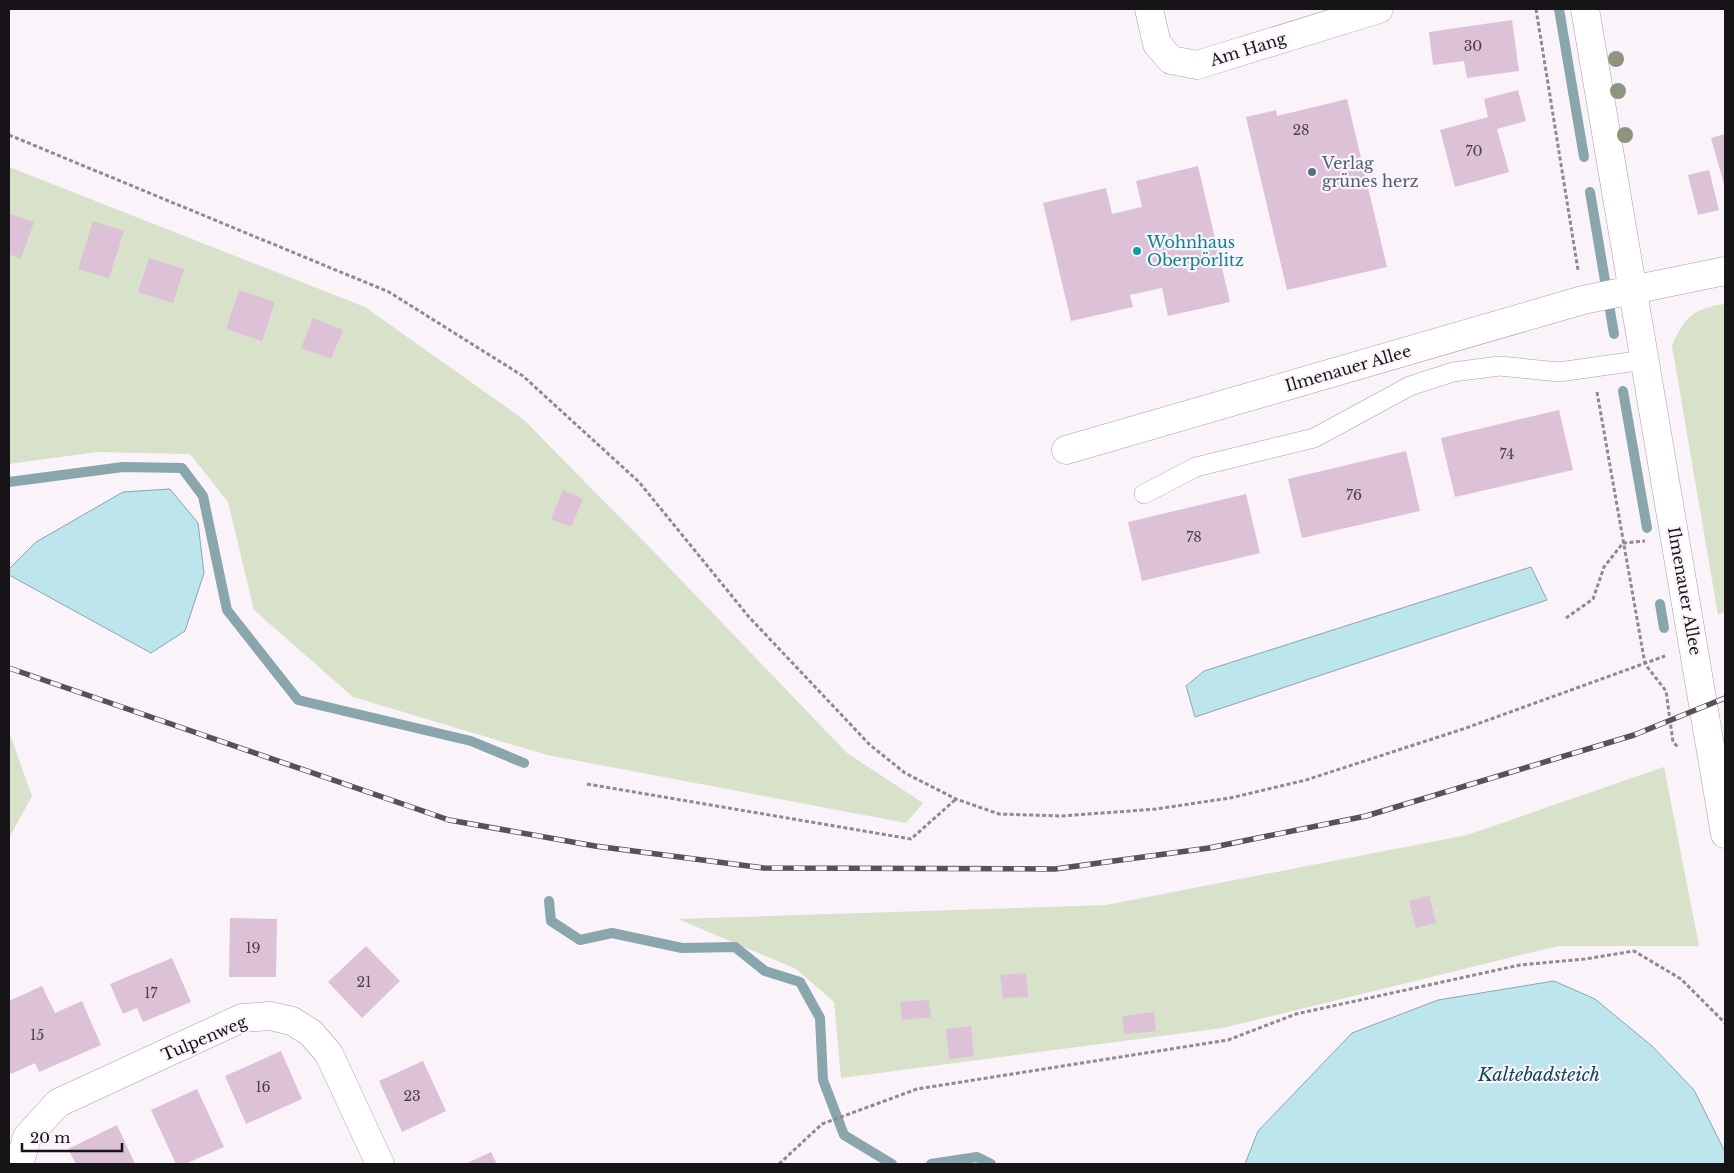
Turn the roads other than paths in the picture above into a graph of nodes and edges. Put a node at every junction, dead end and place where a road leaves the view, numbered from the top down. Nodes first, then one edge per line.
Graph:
1 (1149, 9) edge
2 (1379, 9) edge
3 (1584, 9) edge
4 (1725, 272) edge
5 (1632, 289) junction
6 (1644, 360) junction
7 (1066, 450) dead end
8 (1144, 494) dead end
9 (1725, 834) edge
10 (19, 1164) edge
11 (380, 1164) edge

1 - 2 street, Am Hang
3 - 5 street, Ilmenauer Allee
4 - 5 street
5 - 6 street, Ilmenauer Allee
5 - 7 street, Ilmenauer Allee
6 - 8 lane
6 - 9 street, Ilmenauer Allee
10 - 11 street, Tulpenweg

